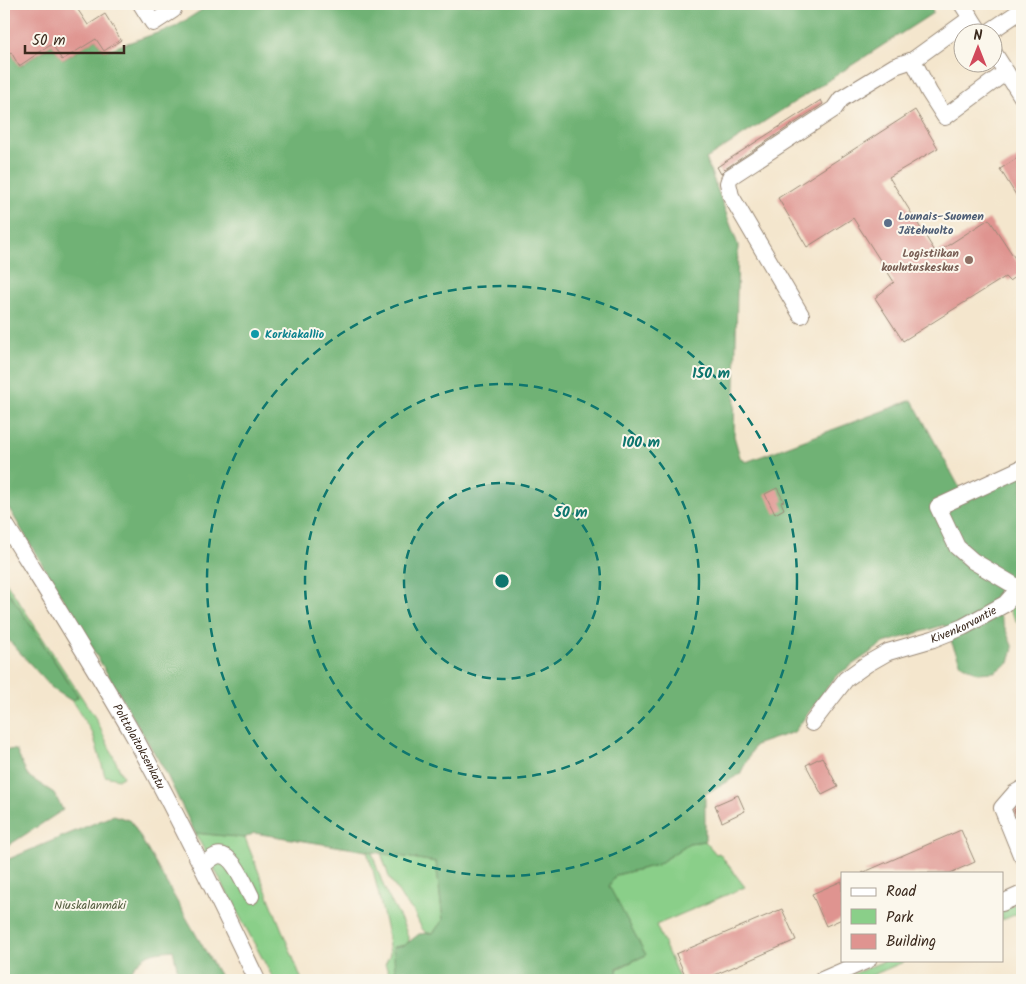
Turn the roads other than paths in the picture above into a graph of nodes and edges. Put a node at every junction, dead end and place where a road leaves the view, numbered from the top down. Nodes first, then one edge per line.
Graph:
1 (141, 4) edge
2 (962, 4) edge
3 (173, 10) dead end
4 (1022, 10) edge
5 (971, 18) junction
6 (974, 22) edge
7 (1004, 22) edge
8 (913, 60) junction
9 (1004, 69) edge
10 (1006, 72) junction
11 (1022, 97) edge
12 (801, 315) dead end
13 (1022, 468) edge
14 (4, 522) edge
15 (812, 723) dead end
16 (1022, 789) edge
17 (1022, 855) edge
18 (202, 866) junction
19 (1022, 894) edge
20 (251, 896) dead end
21 (1004, 902) edge
22 (863, 962) edge
23 (257, 980) edge
24 (822, 980) edge

1 - 3 street
2 - 5 street
4 - 7 street
5 - 6 street
5 - 8 street
8 - 10 street
8 - 12 street
9 - 10 street
10 - 11 street
13 - 15 street, Kivenkorvantie
14 - 18 street, Polttolaitoksenkatu
16 - 17 street
18 - 20 street
18 - 23 street, Polttolaitoksenkatu
19 - 21 street
22 - 24 street

